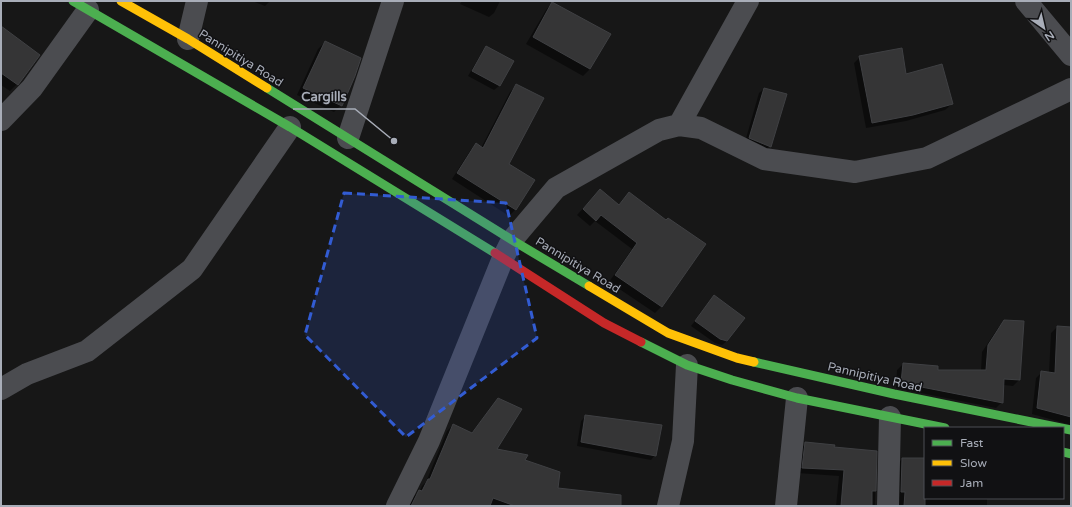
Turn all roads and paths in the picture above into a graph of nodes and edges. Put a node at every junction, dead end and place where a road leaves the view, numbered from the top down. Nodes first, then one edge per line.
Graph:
1 (121, 1) edge
2 (197, 1) edge
3 (393, 1) edge
4 (748, 1) edge
5 (1026, 1) edge
6 (80, 6) edge
7 (188, 39) junction
8 (1071, 55) edge
9 (1071, 89) edge
10 (1, 120) edge
11 (680, 125) junction
12 (290, 127) junction
13 (348, 138) junction
14 (508, 249) junction
15 (687, 365) junction
16 (1, 389) edge
17 (797, 398) junction
18 (890, 417) junction
19 (940, 427) edge
20 (1056, 427) edge
21 (397, 506) edge
22 (668, 506) edge
23 (786, 506) edge
24 (888, 506) edge

1 - 7 main road, Pannipitiya Road
2 - 7 street
3 - 13 street
4 - 11 street
5 - 8 street
6 - 10 street
6 - 12 main road, Pannipitiya Road
7 - 13 main road, Pannipitiya Road
9 - 11 street
11 - 14 street
12 - 14 main road, Pannipitiya Road
12 - 16 street
13 - 14 main road, Pannipitiya Road
14 - 15 main road, Pannipitiya Road
14 - 20 main road, Pannipitiya Road
14 - 21 street
15 - 17 main road, Pannipitiya Road
15 - 22 street
17 - 18 main road, Pannipitiya Road
17 - 23 street
18 - 19 main road, Pannipitiya Road
18 - 24 street

